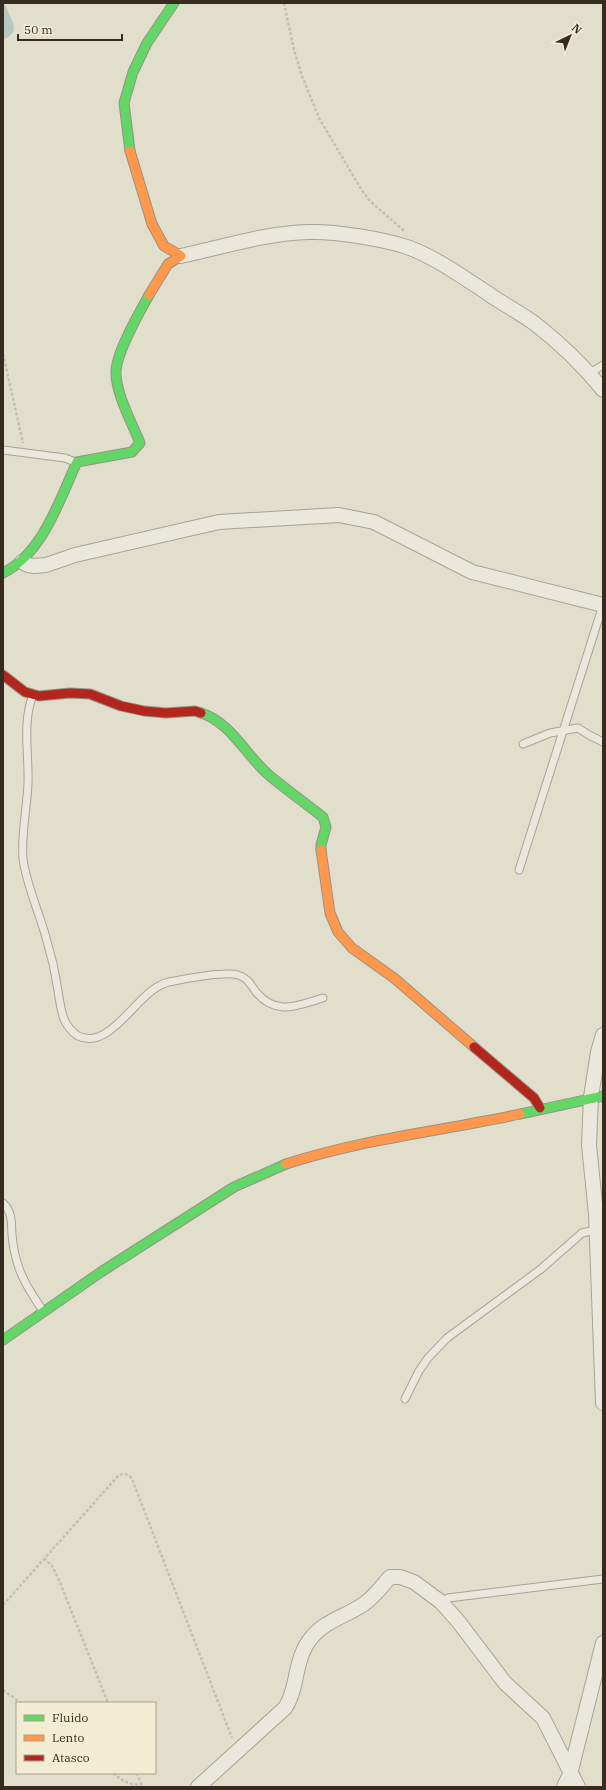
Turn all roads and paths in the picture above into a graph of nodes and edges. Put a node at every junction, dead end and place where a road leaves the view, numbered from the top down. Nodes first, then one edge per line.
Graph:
1 (174, 3) edge
2 (284, 3) edge
3 (407, 247) junction
4 (181, 256) junction
5 (3, 354) edge
6 (603, 365) edge
7 (590, 373) junction
8 (603, 390) edge
9 (3, 450) edge
10 (26, 453) junction
11 (77, 462) junction
12 (22, 562) junction
13 (3, 573) edge
14 (603, 605) edge
15 (3, 675) edge
16 (33, 695) junction
17 (563, 730) junction
18 (603, 742) edge
19 (523, 744) dead end
20 (519, 870) dead end
21 (323, 998) dead end
22 (603, 1035) edge
23 (597, 1096) edge
24 (540, 1108) junction
25 (3, 1203) edge
26 (599, 1209) edge
27 (596, 1230) junction
28 (44, 1312) junction
29 (3, 1340) edge
30 (405, 1399) dead end
31 (603, 1404) edge
32 (44, 1558) junction
33 (603, 1579) edge
34 (441, 1602) junction
35 (3, 1605) edge
36 (603, 1643) edge
37 (3, 1690) edge
38 (20, 1702) edge
39 (108, 1702) edge
40 (238, 1752) junction
41 (114, 1774) edge
42 (137, 1774) edge
43 (570, 1774) junction
44 (143, 1786) edge
45 (198, 1787) edge
46 (564, 1787) edge
47 (578, 1787) edge

1 - 4 street
2 - 3 path
3 - 4 street
3 - 7 street
4 - 11 street
5 - 10 path
6 - 7 lane
7 - 8 street
9 - 10 lane
10 - 11 lane
11 - 12 street
12 - 13 street
12 - 14 street
14 - 17 lane
15 - 16 street
16 - 21 lane
16 - 24 street
17 - 18 lane
17 - 19 lane
17 - 20 lane
22 - 23 street
23 - 24 street
23 - 26 street
24 - 28 street
25 - 28 lane
26 - 27 street
27 - 30 lane
27 - 31 street
28 - 29 street
32 - 35 path
32 - 39 path
32 - 40 path
33 - 34 lane
34 - 40 street
34 - 43 street
36 - 43 street
37 - 38 path
40 - 45 street
41 - 44 path
42 - 44 path
43 - 46 street
43 - 47 street

